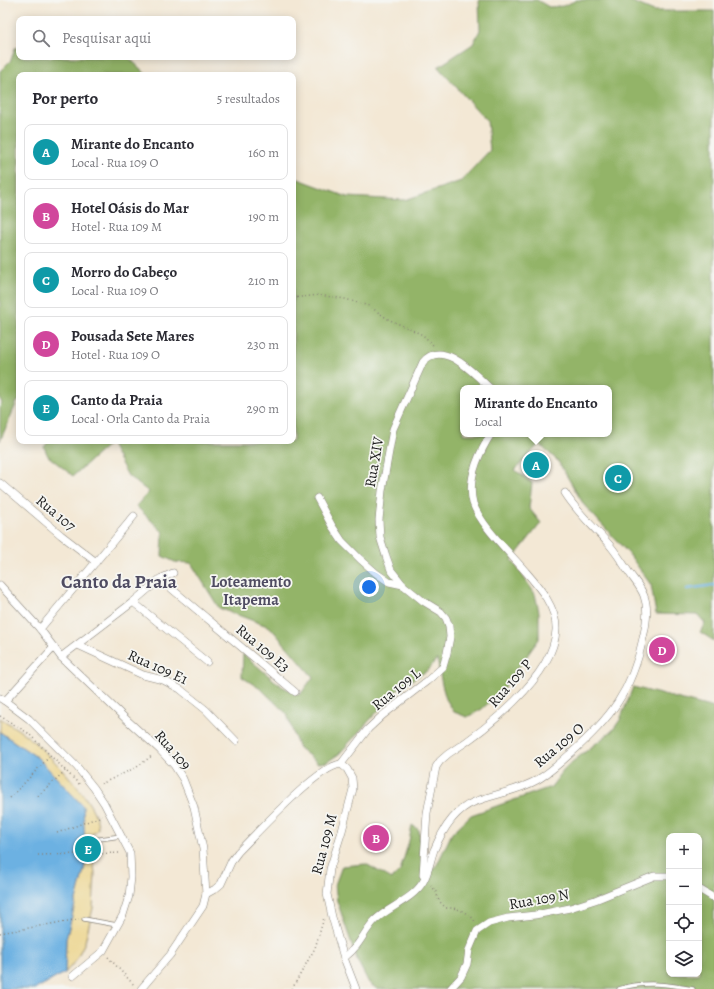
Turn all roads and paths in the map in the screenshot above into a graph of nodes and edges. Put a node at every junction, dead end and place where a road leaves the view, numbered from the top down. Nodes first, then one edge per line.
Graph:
1 (296, 298) edge
2 (437, 354) junction
3 (487, 385) edge
4 (489, 437) edge
5 (0, 483) edge
6 (565, 493) dead end
7 (317, 498) dead end
8 (134, 516) dead end
9 (96, 562) junction
10 (173, 573) dead end
11 (160, 579) junction
12 (0, 585) edge
13 (403, 585) junction
14 (133, 602) junction
15 (40, 629) junction
16 (78, 645) junction
17 (54, 648) junction
18 (61, 657) junction
19 (207, 662) dead end
20 (295, 692) dead end
21 (3, 699) edge
22 (0, 716) edge
23 (236, 741) dead end
24 (160, 750) junction
25 (51, 755) junction
26 (341, 764) junction
27 (66, 770) junction
28 (82, 787) dead end
29 (94, 788) junction
30 (38, 796) dead end
31 (10, 798) dead end
32 (104, 815) dead end
33 (57, 833) dead end
34 (122, 836) junction
35 (93, 840) dead end
36 (130, 853) junction
37 (38, 855) dead end
38 (666, 876) edge
39 (423, 881) junction
40 (702, 891) edge
41 (206, 894) junction
42 (714, 898) edge
43 (328, 902) junction
44 (84, 918) joint
45 (117, 925) junction
46 (477, 931) junction
47 (0, 933) edge
48 (103, 951) junction
49 (344, 958) junction
50 (73, 976) dead end
51 (139, 989) edge
52 (292, 989) edge
53 (356, 989) edge
54 (450, 989) edge
55 (619, 989) edge
56 (693, 989) edge

1 - 2 path
2 - 3 street
2 - 13 street, Rua XIV
4 - 39 street, Rua 109 P
5 - 9 street, Rua 107
6 - 39 street, Rua 109 O
7 - 13 street, Rua 109 L
8 - 9 street
9 - 15 street
10 - 11 street
11 - 14 street
11 - 20 street, Rua 109 E3
12 - 15 street, Rua 109
13 - 26 street, Rua 109 L
14 - 16 street
14 - 19 street
15 - 17 street, Rua 109
16 - 18 street
16 - 23 street, Rua 109 E1
17 - 18 street, Rua 109
17 - 21 street
18 - 24 street, Rua 109
21 - 29 street
22 - 25 path
24 - 29 path
24 - 41 street, Rua 109
25 - 27 path
25 - 31 path
26 - 41 street, Rua 109 L
26 - 43 street, Rua 109 M
27 - 28 path
27 - 30 path
29 - 34 street
32 - 33 path
34 - 35 lane
34 - 36 street
36 - 37 path
36 - 45 street
38 - 46 street, Rua 109 N
39 - 46 path
39 - 49 street, Rua 109 O
40 - 42 street
41 - 51 street, Rua 109
43 - 49 street, Rua 109 M
43 - 52 path
44 - 45 lane
44 - 47 path
45 - 48 street
46 - 54 street
48 - 50 street
48 - 51 path
49 - 53 street
55 - 56 lane

